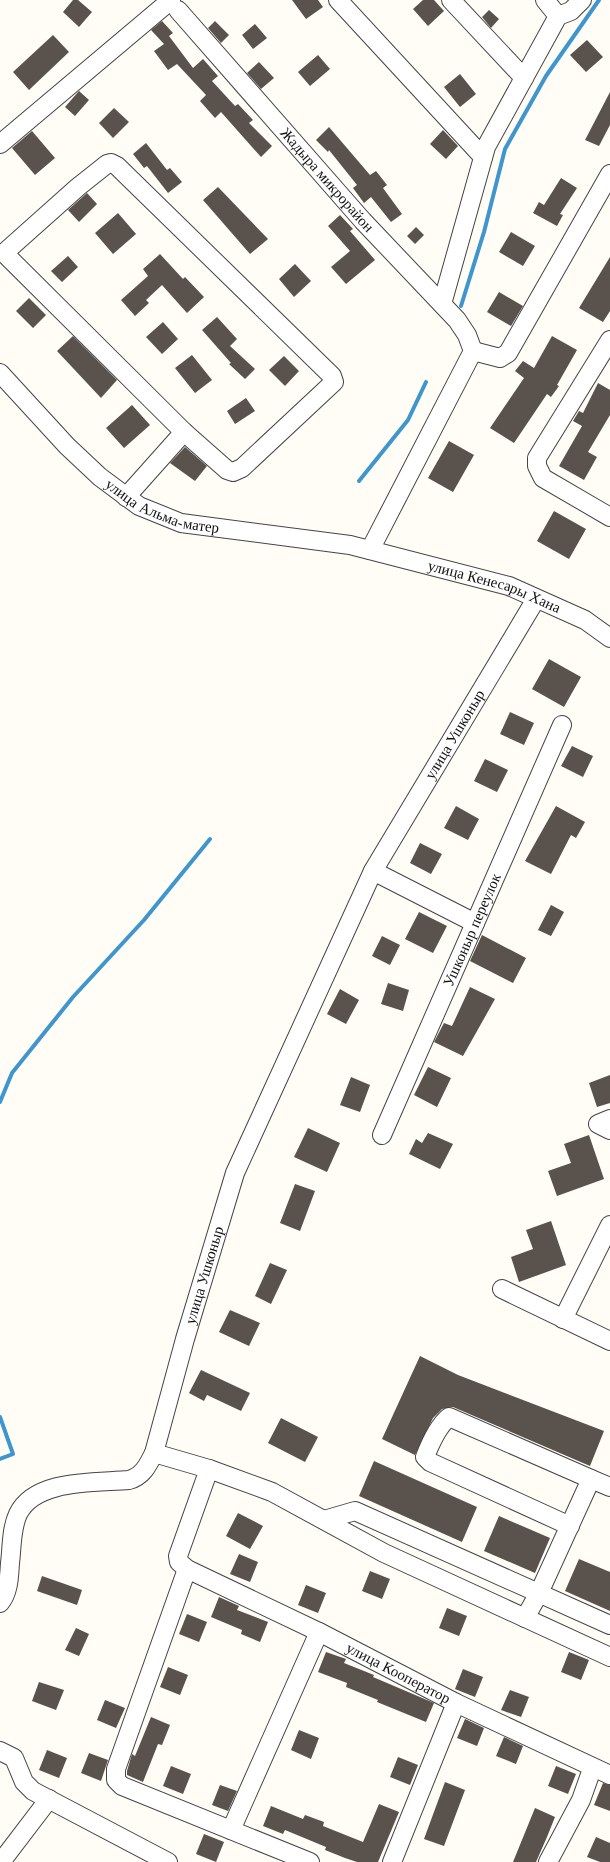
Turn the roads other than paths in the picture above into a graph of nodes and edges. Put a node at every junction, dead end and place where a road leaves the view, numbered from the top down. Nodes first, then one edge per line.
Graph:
1 (338, 0) edge
2 (450, 0) edge
3 (544, 0) edge
4 (582, 0) edge
5 (175, 5) edge
6 (558, 16) junction
7 (524, 78) junction
8 (0, 144) edge
9 (483, 157) junction
10 (610, 174) edge
11 (442, 304) junction
12 (610, 340) edge
13 (472, 351) junction
14 (0, 373) edge
15 (184, 432) junction
16 (126, 497) junction
17 (610, 517) edge
18 (370, 550) junction
19 (536, 599) junction
20 (610, 638) edge
21 (562, 725) dead end
22 (373, 871) junction
23 (475, 923) junction
24 (610, 1120) edge
25 (610, 1130) edge
26 (382, 1135) dead end
27 (610, 1225) edge
28 (502, 1289) dead end
29 (563, 1319) junction
30 (610, 1341) edge
31 (154, 1453) junction
32 (209, 1469) junction
33 (591, 1479) junction
34 (610, 1488) edge
35 (324, 1520) junction
36 (570, 1526) junction
37 (187, 1569) junction
38 (539, 1593) junction
39 (0, 1603) edge
40 (525, 1618) junction
41 (610, 1625) edge
42 (319, 1632) junction
43 (610, 1657) edge
44 (456, 1703) junction
45 (0, 1751) edge
46 (592, 1769) junction
47 (610, 1775) edge
48 (49, 1799) junction
49 (231, 1830) junction
50 (1, 1862) edge
51 (168, 1862) edge
52 (310, 1862) edge
53 (392, 1862) edge
54 (548, 1862) edge

1 - 9 street
2 - 7 street
3 - 6 street
4 - 6 street
5 - 8 street
5 - 11 street, Жадыра микрорайон
6 - 7 street
7 - 9 street
9 - 11 street
10 - 13 street
11 - 13 street, Жадыра микрорайон
12 - 17 street
13 - 18 street
14 - 16 street, улица Альма-матер
15 - 15 street
15 - 16 street
16 - 18 street, улица Альма-матер
18 - 19 street, улица Кенесары Хана
19 - 20 street, улица Кенесары Хана
19 - 22 street, улица Ушконыр
21 - 23 street, Ушконыр переулок
22 - 23 street
22 - 31 street, улица Ушконыр
23 - 26 street, Ушконыр переулок
24 - 25 street
27 - 29 street
28 - 29 street
29 - 30 street
31 - 32 street
31 - 39 street, улица Ушконыр
32 - 35 street
32 - 37 street
33 - 34 street
33 - 36 street
33 - 36 street
35 - 38 street
35 - 40 street
36 - 38 street
37 - 42 street, улица Кооператор
37 - 49 street
38 - 40 street
38 - 41 street
40 - 43 street
42 - 44 street, улица Кооператор
42 - 49 street
44 - 46 street, улица Кооператор
44 - 53 street
45 - 48 street
46 - 47 street, улица Кооператор
46 - 54 street
48 - 50 street
48 - 51 street
49 - 52 street

